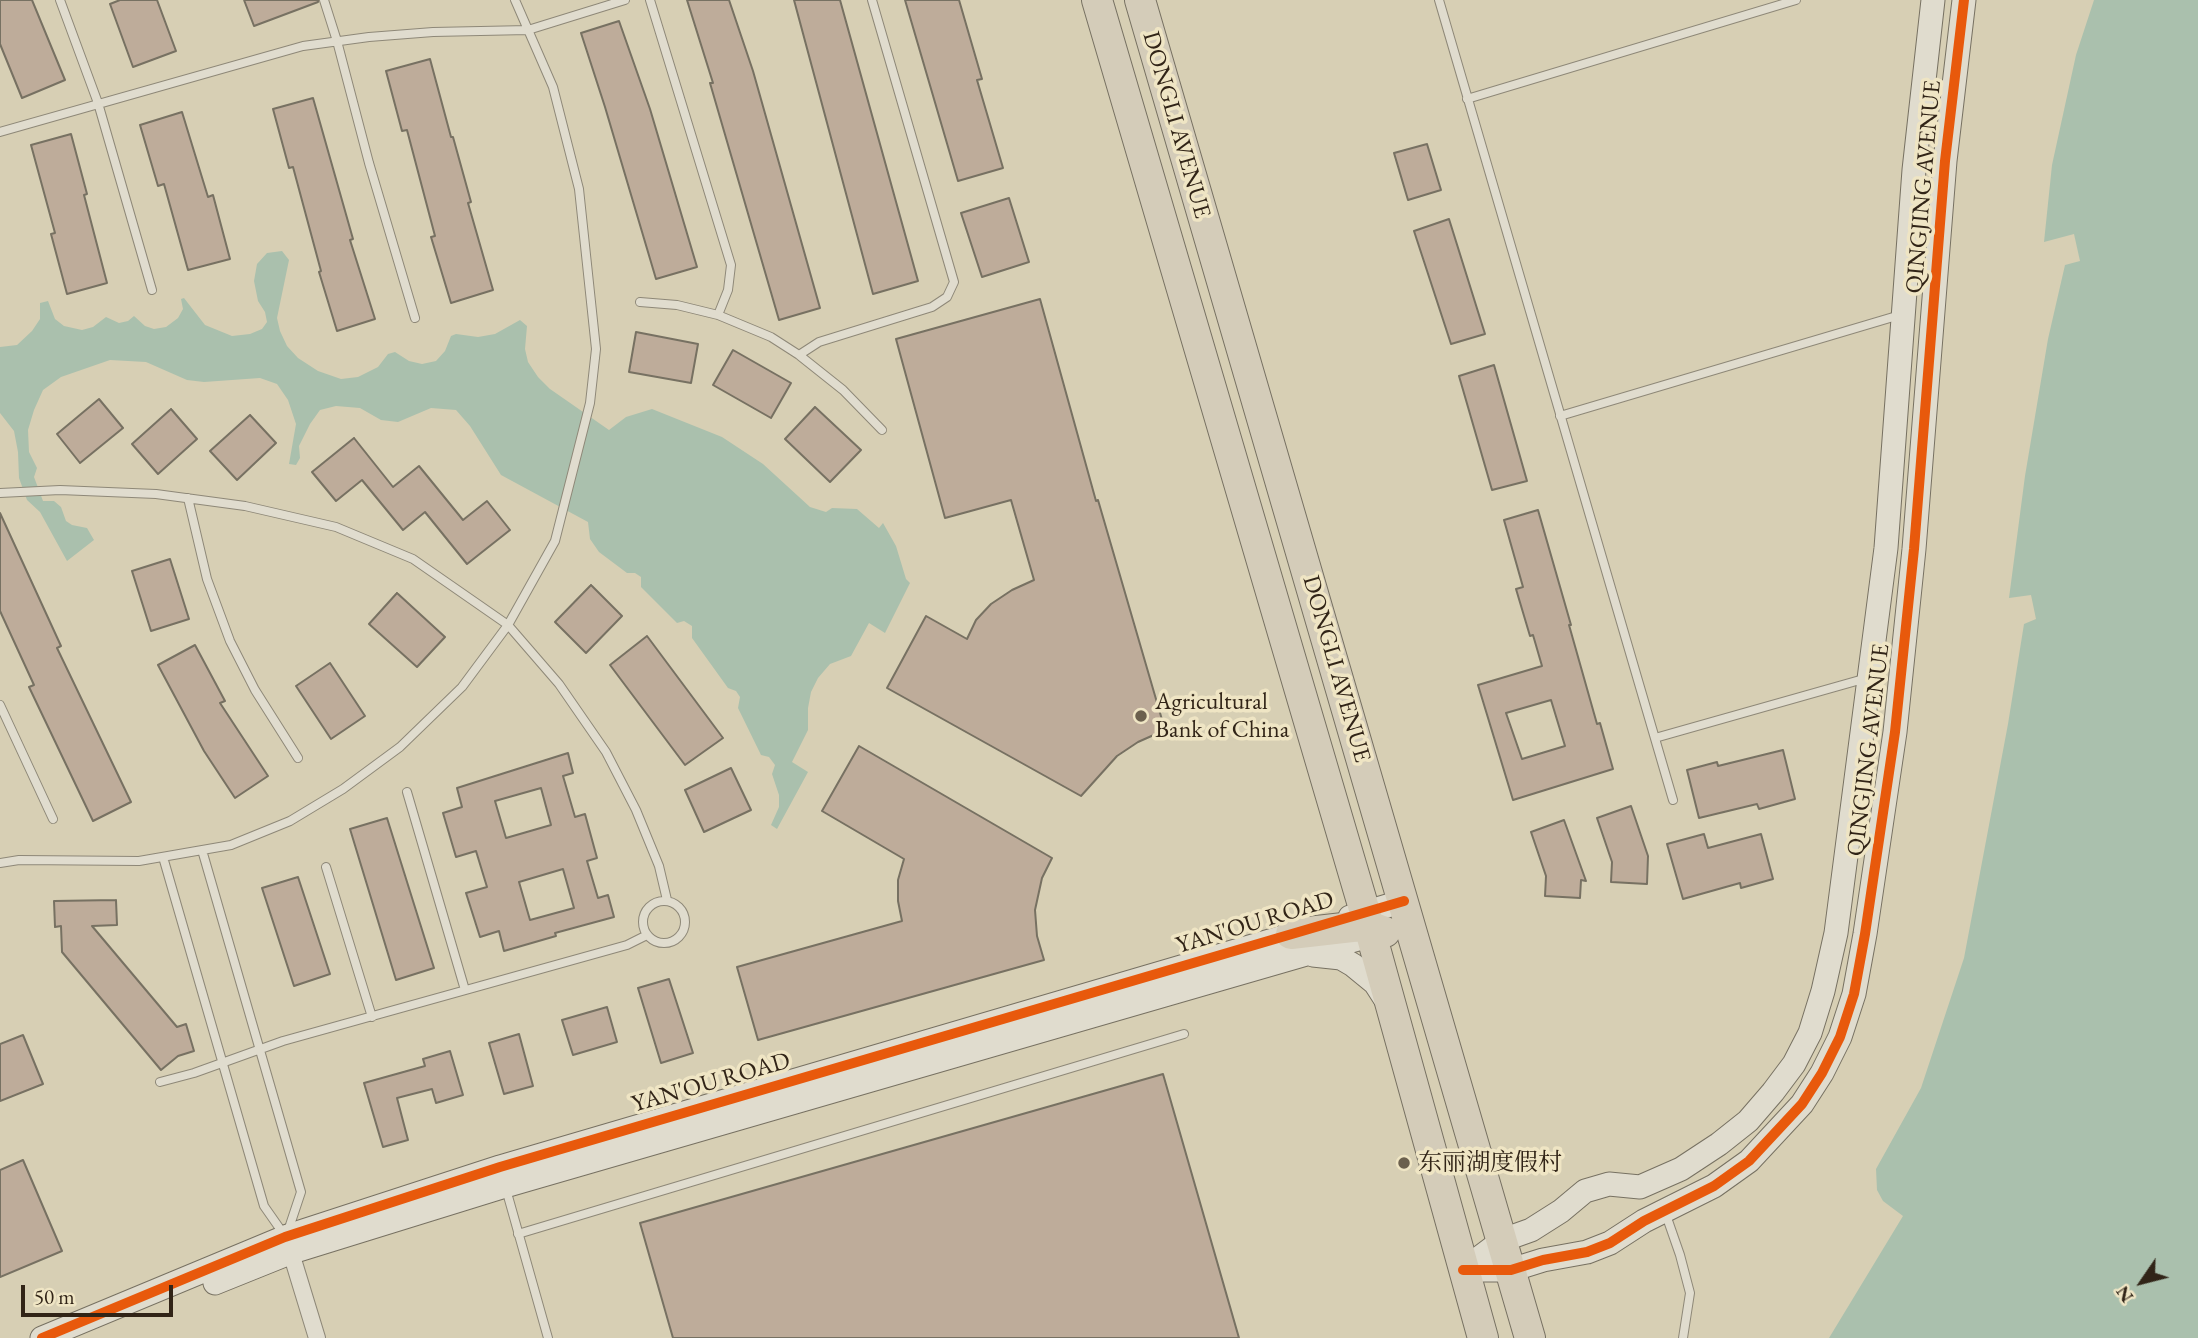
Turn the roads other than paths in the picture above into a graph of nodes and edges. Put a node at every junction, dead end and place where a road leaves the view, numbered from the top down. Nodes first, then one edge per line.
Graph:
1 (60, 0) edge
2 (324, 0) edge
3 (515, 0) edge
4 (625, 0) edge
5 (650, 0) edge
6 (872, 0) edge
7 (1097, 0) edge
8 (1140, 0) edge
9 (1438, 0) edge
10 (1796, 0) edge
11 (1933, 0) edge
12 (1964, 0) edge
13 (528, 30) junction
14 (337, 41) junction
15 (1467, 99) junction
16 (98, 103) junction
17 (0, 132) edge
18 (152, 289) dead end
19 (640, 302) dead end
20 (718, 314) junction
21 (1904, 314) junction
22 (1933, 317) junction
23 (415, 318) dead end
24 (799, 355) junction
25 (1560, 416) junction
26 (882, 430) dead end
27 (1, 493) edge
28 (188, 498) junction
29 (508, 625) junction
30 (1870, 677) junction
31 (1900, 678) junction
32 (0, 705) edge
33 (1655, 738) junction
34 (298, 758) dead end
35 (407, 792) dead end
36 (1674, 800) dead end
37 (53, 819) dead end
38 (202, 850) junction
39 (163, 857) junction
40 (0, 863) edge
41 (326, 867) dead end
42 (667, 900) junction
43 (1384, 922) junction
44 (647, 935) junction
45 (1295, 945) junction
46 (1829, 963) junction
47 (1859, 969) junction
48 (465, 990) junction
49 (1391, 1010) junction
50 (372, 1017) junction
51 (1184, 1034) dead end
52 (260, 1049) junction
53 (223, 1063) junction
54 (160, 1082) dead end
55 (503, 1177) junction
56 (1664, 1211) junction
57 (518, 1234) junction
58 (1503, 1240) junction
59 (289, 1245) junction
60 (1463, 1270) junction
61 (1511, 1270) junction
62 (42, 1338) edge
63 (79, 1338) edge
64 (317, 1338) edge
65 (548, 1338) edge
66 (1483, 1338) edge
67 (1530, 1338) edge
68 (1684, 1338) edge

1 - 16 lane
2 - 14 lane
3 - 13 lane
4 - 13 lane
5 - 20 lane
6 - 24 lane
7 - 43 highway, DONGLI AVENUE
8 - 43 highway, DONGLI AVENUE
9 - 15 lane
10 - 15 lane
11 - 21 street, QINGJING AVENUE
12 - 22 street, QINGJING AVENUE
13 - 14 lane
13 - 29 lane
14 - 16 lane
14 - 23 lane
15 - 25 lane
16 - 17 lane
16 - 18 lane
19 - 20 lane
20 - 24 lane
21 - 22 street
21 - 25 lane
21 - 30 street, QINGJING AVENUE
22 - 31 street, QINGJING AVENUE
24 - 26 lane
25 - 33 lane
27 - 28 lane
28 - 29 lane
28 - 34 lane
29 - 38 lane
29 - 42 lane
30 - 31 street
30 - 33 lane
30 - 46 street, QINGJING AVENUE
31 - 47 street, QINGJING AVENUE
32 - 37 lane
33 - 36 lane
35 - 48 lane
38 - 39 lane
38 - 52 lane
39 - 40 lane
39 - 53 lane
41 - 50 lane
42 - 44 lane
42 - 44 lane
43 - 45 highway
43 - 49 highway, DONGLI AVENUE
43 - 58 highway
44 - 48 lane
45 - 49 street, YAN'OU ROAD
45 - 55 street, YAN'OU ROAD
46 - 47 street
46 - 58 street, QINGJING AVENUE
47 - 56 street, QINGJING AVENUE
48 - 50 lane
49 - 60 highway, DONGLI AVENUE
50 - 52 lane
51 - 57 lane
52 - 53 lane
52 - 59 lane
53 - 54 lane
53 - 59 lane
55 - 57 lane
55 - 59 street, YAN'OU ROAD
56 - 61 street, QINGJING AVENUE
56 - 68 lane
57 - 65 lane
58 - 60 street, QINGJING AVENUE
58 - 61 highway
59 - 62 street, YAN'OU ROAD
59 - 63 street, YAN'OU ROAD
59 - 64 street
60 - 61 street, QINGJING AVENUE
60 - 66 highway, DONGLI AVENUE
61 - 67 highway

